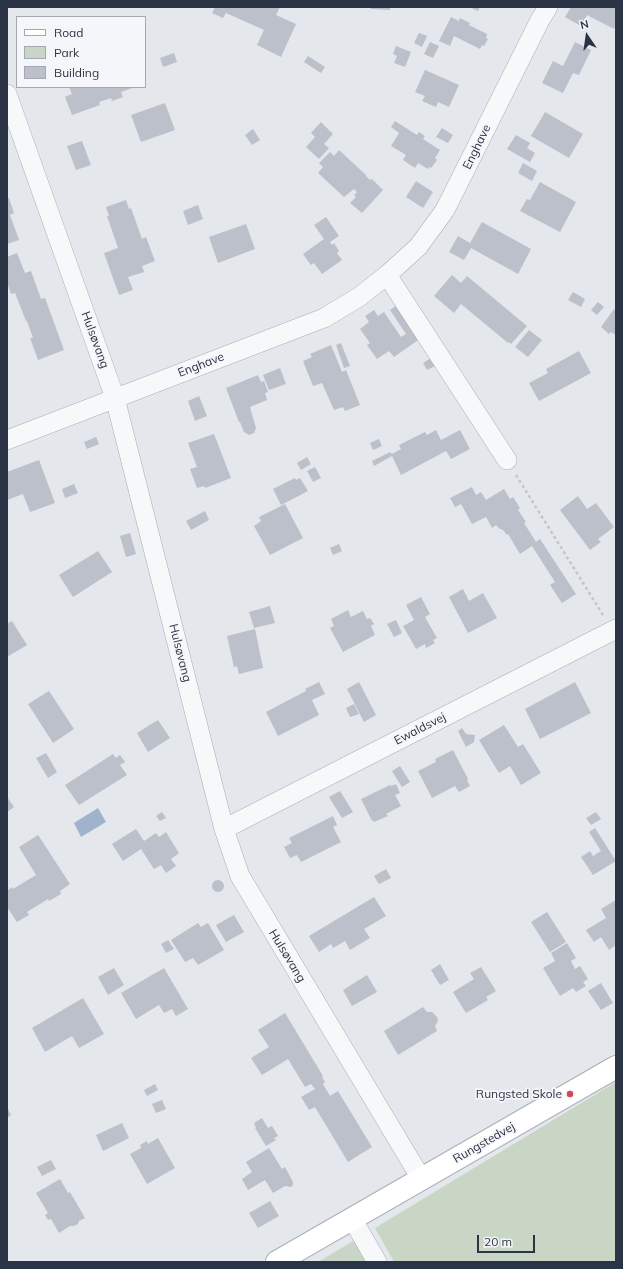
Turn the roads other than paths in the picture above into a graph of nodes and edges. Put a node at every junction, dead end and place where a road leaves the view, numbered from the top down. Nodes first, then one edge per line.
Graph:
1 (548, 7) edge
2 (7, 94) edge
3 (387, 275) junction
4 (115, 398) junction
5 (7, 440) edge
6 (507, 460) road end
7 (614, 630) edge
8 (224, 830) junction
9 (616, 1067) edge
10 (422, 1180) junction
11 (352, 1220) junction
12 (277, 1262) edge
13 (377, 1262) edge

1 - 3 street, Enghave
2 - 4 street, Hulsøvang
3 - 4 street, Enghave
3 - 6 street
4 - 5 street, Enghave
4 - 8 street, Hulsøvang
7 - 8 street, Ewaldsvej
8 - 10 street, Hulsøvang
9 - 10 main road, Rungstedvej
10 - 11 main road, Rungstedvej
11 - 12 main road, Rungstedvej
11 - 13 street

